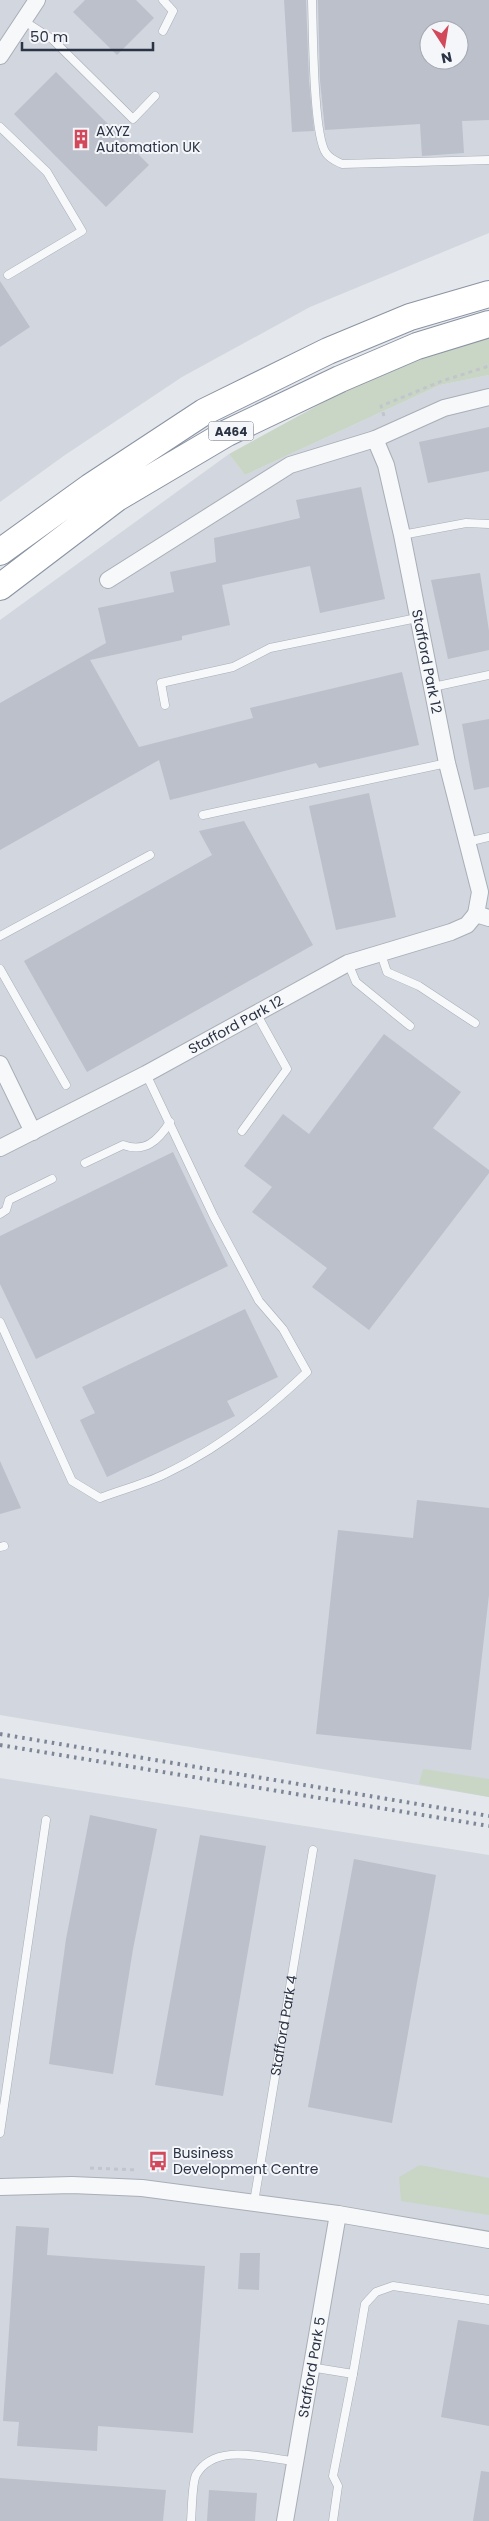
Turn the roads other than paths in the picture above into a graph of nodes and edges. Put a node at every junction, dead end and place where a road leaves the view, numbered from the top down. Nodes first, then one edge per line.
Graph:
1 (37, 0) edge
2 (163, 0) edge
3 (312, 0) edge
4 (24, 21) junction
5 (163, 31) dead end
6 (0, 56) edge
7 (155, 96) dead end
8 (0, 127) edge
9 (489, 160) edge
10 (8, 275) dead end
11 (489, 294) edge
12 (489, 324) edge
13 (489, 397) edge
14 (375, 439) junction
15 (489, 524) edge
16 (402, 535) junction
17 (0, 552) edge
18 (108, 580) dead end
19 (0, 587) edge
20 (417, 618) junction
21 (489, 675) edge
22 (433, 687) junction
23 (165, 705) dead end
24 (448, 763) junction
25 (203, 815) dead end
26 (489, 837) edge
27 (467, 842) junction
28 (150, 855) dead end
29 (483, 916) edge
30 (0, 936) edge
31 (381, 954) junction
32 (348, 964) junction
33 (0, 969) edge
34 (256, 1013) junction
35 (475, 1023) dead end
36 (410, 1026) dead end
37 (0, 1064) edge
38 (146, 1074) junction
39 (66, 1085) dead end
40 (170, 1122) junction
41 (242, 1131) dead end
42 (32, 1132) junction
43 (0, 1148) edge
44 (85, 1163) dead end
45 (52, 1179) dead end
46 (0, 1214) edge
47 (0, 1322) edge
48 (46, 1820) dead end
49 (313, 1850) dead end
50 (0, 2134) edge
51 (0, 2187) edge
52 (254, 2202) junction
53 (338, 2214) junction
54 (489, 2240) edge
55 (489, 2300) edge
56 (310, 2367) junction
57 (353, 2374) junction
58 (294, 2461) junction
59 (191, 2521) edge
60 (285, 2521) edge
61 (333, 2521) edge

1 - 4 street
2 - 5 lane
3 - 9 lane
4 - 6 street
4 - 7 lane
8 - 10 lane
11 - 17 highway, A464
12 - 19 highway, A464
13 - 14 street
14 - 16 street, Stafford Park 12
14 - 18 street
15 - 16 lane
16 - 20 street, Stafford Park 12
20 - 22 street, Stafford Park 12
20 - 23 lane
21 - 22 lane
22 - 24 street, Stafford Park 12
24 - 25 lane
24 - 27 street, Stafford Park 12
26 - 27 lane
27 - 29 street, Stafford Park 12
28 - 30 lane
29 - 31 street, Stafford Park 12
31 - 32 street, Stafford Park 12
31 - 35 lane
32 - 34 street, Stafford Park 12
32 - 36 lane
33 - 39 lane
34 - 38 street, Stafford Park 12
34 - 41 lane
37 - 42 street
38 - 40 lane
38 - 42 street, Stafford Park 12
40 - 44 lane
40 - 47 lane
42 - 43 street, Stafford Park 12
45 - 46 lane
48 - 50 lane
49 - 52 lane, Stafford Park 4
51 - 52 street
52 - 53 street
53 - 54 street
53 - 56 street, Stafford Park 5
55 - 57 lane
56 - 57 lane
56 - 58 street, Stafford Park 5
57 - 61 lane
58 - 59 lane
58 - 60 street, Stafford Park 5

